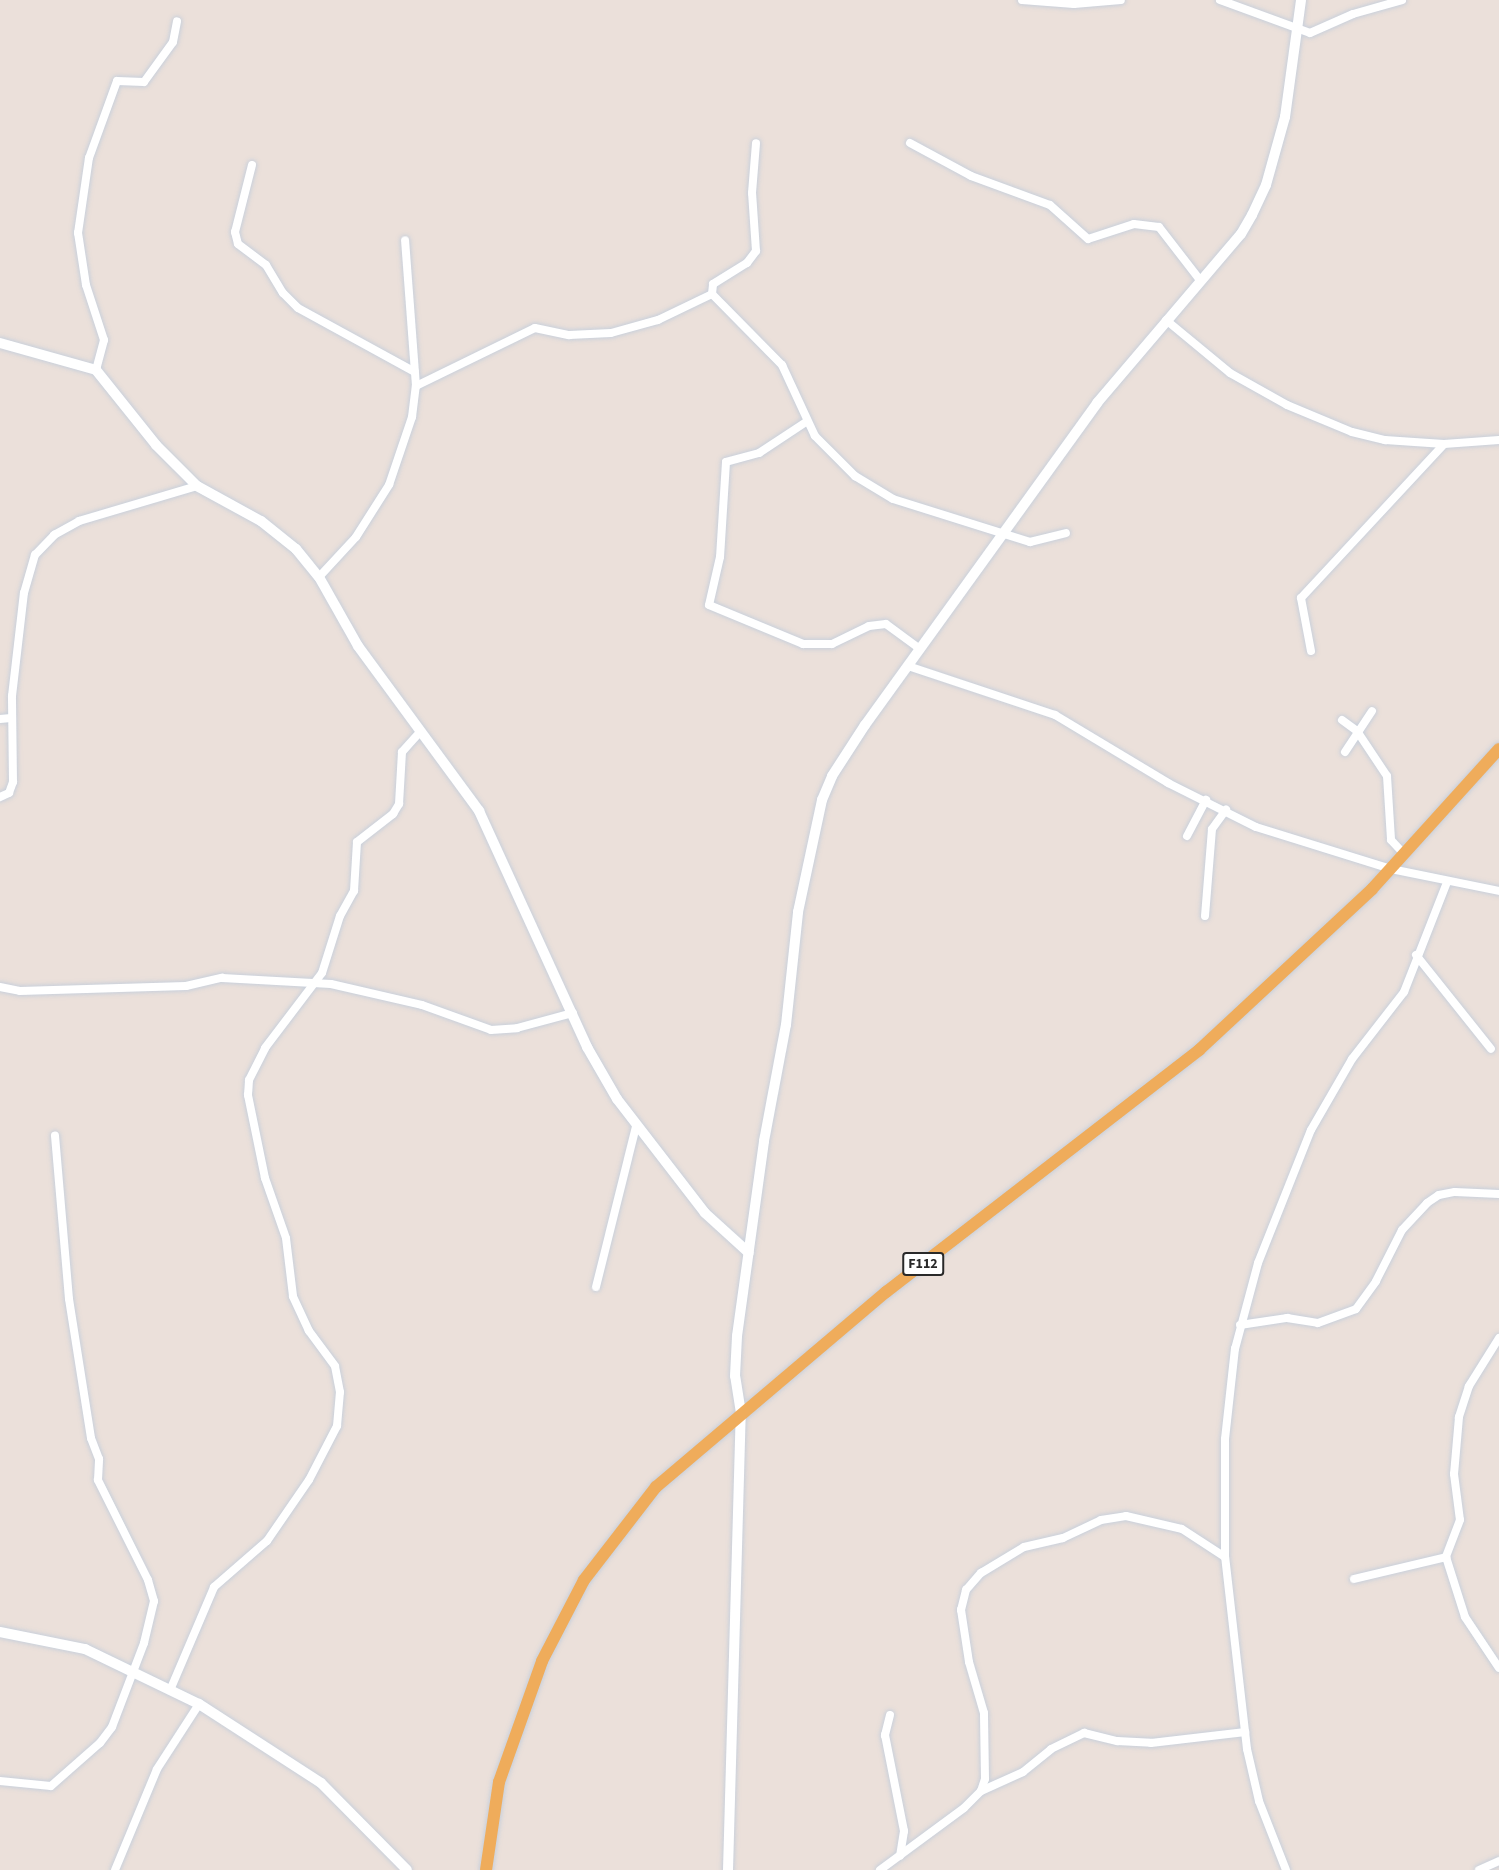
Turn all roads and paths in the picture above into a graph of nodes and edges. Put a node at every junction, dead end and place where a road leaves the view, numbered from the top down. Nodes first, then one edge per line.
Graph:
1 (1022, 0) edge
2 (1121, 0) edge
3 (1220, 0) edge
4 (1301, 0) edge
5 (1402, 0) edge
6 (177, 21) dead end
7 (1299, 28) junction
8 (909, 142) dead end
9 (756, 143) dead end
10 (252, 165) dead end
11 (405, 240) dead end
12 (1200, 280) junction
13 (712, 294) junction
14 (1166, 320) junction
15 (0, 343) edge
16 (96, 370) junction
17 (415, 372) junction
18 (416, 386) junction
19 (806, 422) junction
20 (1499, 440) edge
21 (1444, 444) junction
22 (196, 486) junction
23 (1005, 531) junction
24 (1066, 533) dead end
25 (319, 577) junction
26 (921, 649) junction
27 (1311, 651) dead end
28 (908, 666) junction
29 (1372, 711) dead end
30 (11, 718) junction
31 (0, 719) edge
32 (1342, 720) dead end
33 (421, 731) junction
34 (1357, 731) junction
35 (1499, 749) edge
36 (1345, 752) dead end
37 (0, 798) edge
38 (1206, 800) junction
39 (1226, 810) junction
40 (1187, 836) dead end
41 (1404, 854) junction
42 (1390, 869) junction
43 (1447, 882) junction
44 (1499, 891) edge
45 (1205, 916) dead end
46 (1416, 955) junction
47 (314, 983) junction
48 (0, 987) edge
49 (573, 1013) junction
50 (1491, 1049) dead end
51 (636, 1127) junction
52 (55, 1136) dead end
53 (1499, 1194) edge
54 (749, 1253) junction
55 (596, 1287) dead end
56 (1240, 1325) junction
57 (1499, 1338) edge
58 (741, 1413) junction
59 (1225, 1557) junction
60 (1446, 1557) junction
61 (1354, 1579) dead end
62 (0, 1632) edge
63 (1499, 1668) edge
64 (132, 1671) junction
65 (171, 1688) junction
66 (199, 1704) junction
67 (890, 1715) dead end
68 (1245, 1732) junction
69 (0, 1781) edge
70 (981, 1791) junction
71 (900, 1857) junction
72 (1499, 1861) edge
73 (115, 1870) edge
74 (407, 1870) edge
75 (486, 1870) edge
76 (729, 1870) edge
77 (880, 1870) edge
78 (1286, 1870) edge
79 (1479, 1870) edge

1 - 2 street
3 - 7 street
4 - 7 street
5 - 7 street
6 - 16 street
7 - 12 street
8 - 12 street
9 - 13 street
10 - 17 street
11 - 17 street
12 - 14 street
13 - 18 street
13 - 19 street
14 - 21 street
14 - 23 street
15 - 16 street
16 - 22 street
17 - 18 street
18 - 25 street
19 - 23 street
19 - 26 street
20 - 21 street
21 - 27 street
22 - 25 street
22 - 30 street
23 - 24 street
23 - 26 street
25 - 33 street
26 - 28 street
28 - 38 street
28 - 54 street
29 - 34 street
30 - 31 street
30 - 37 street
32 - 34 street
33 - 47 street
33 - 49 street
34 - 36 street
34 - 41 street
35 - 41 main road, F112
38 - 39 street
38 - 40 street
39 - 42 street
39 - 45 street
41 - 42 main road, F112
42 - 43 street
42 - 58 main road, F112
43 - 44 street
43 - 46 street
46 - 50 street
46 - 56 street
47 - 48 street
47 - 49 street
47 - 65 street
49 - 51 street
51 - 54 street
51 - 55 street
52 - 64 street
53 - 56 street
54 - 58 street
56 - 59 street
57 - 60 street
58 - 75 main road, F112
58 - 76 street
59 - 68 street
59 - 70 street
60 - 61 street
60 - 63 street
62 - 64 street
64 - 65 street
64 - 69 street
65 - 66 street
66 - 73 street
66 - 74 street
67 - 71 street
68 - 70 street
68 - 78 street
70 - 71 street
71 - 77 street
72 - 79 street

